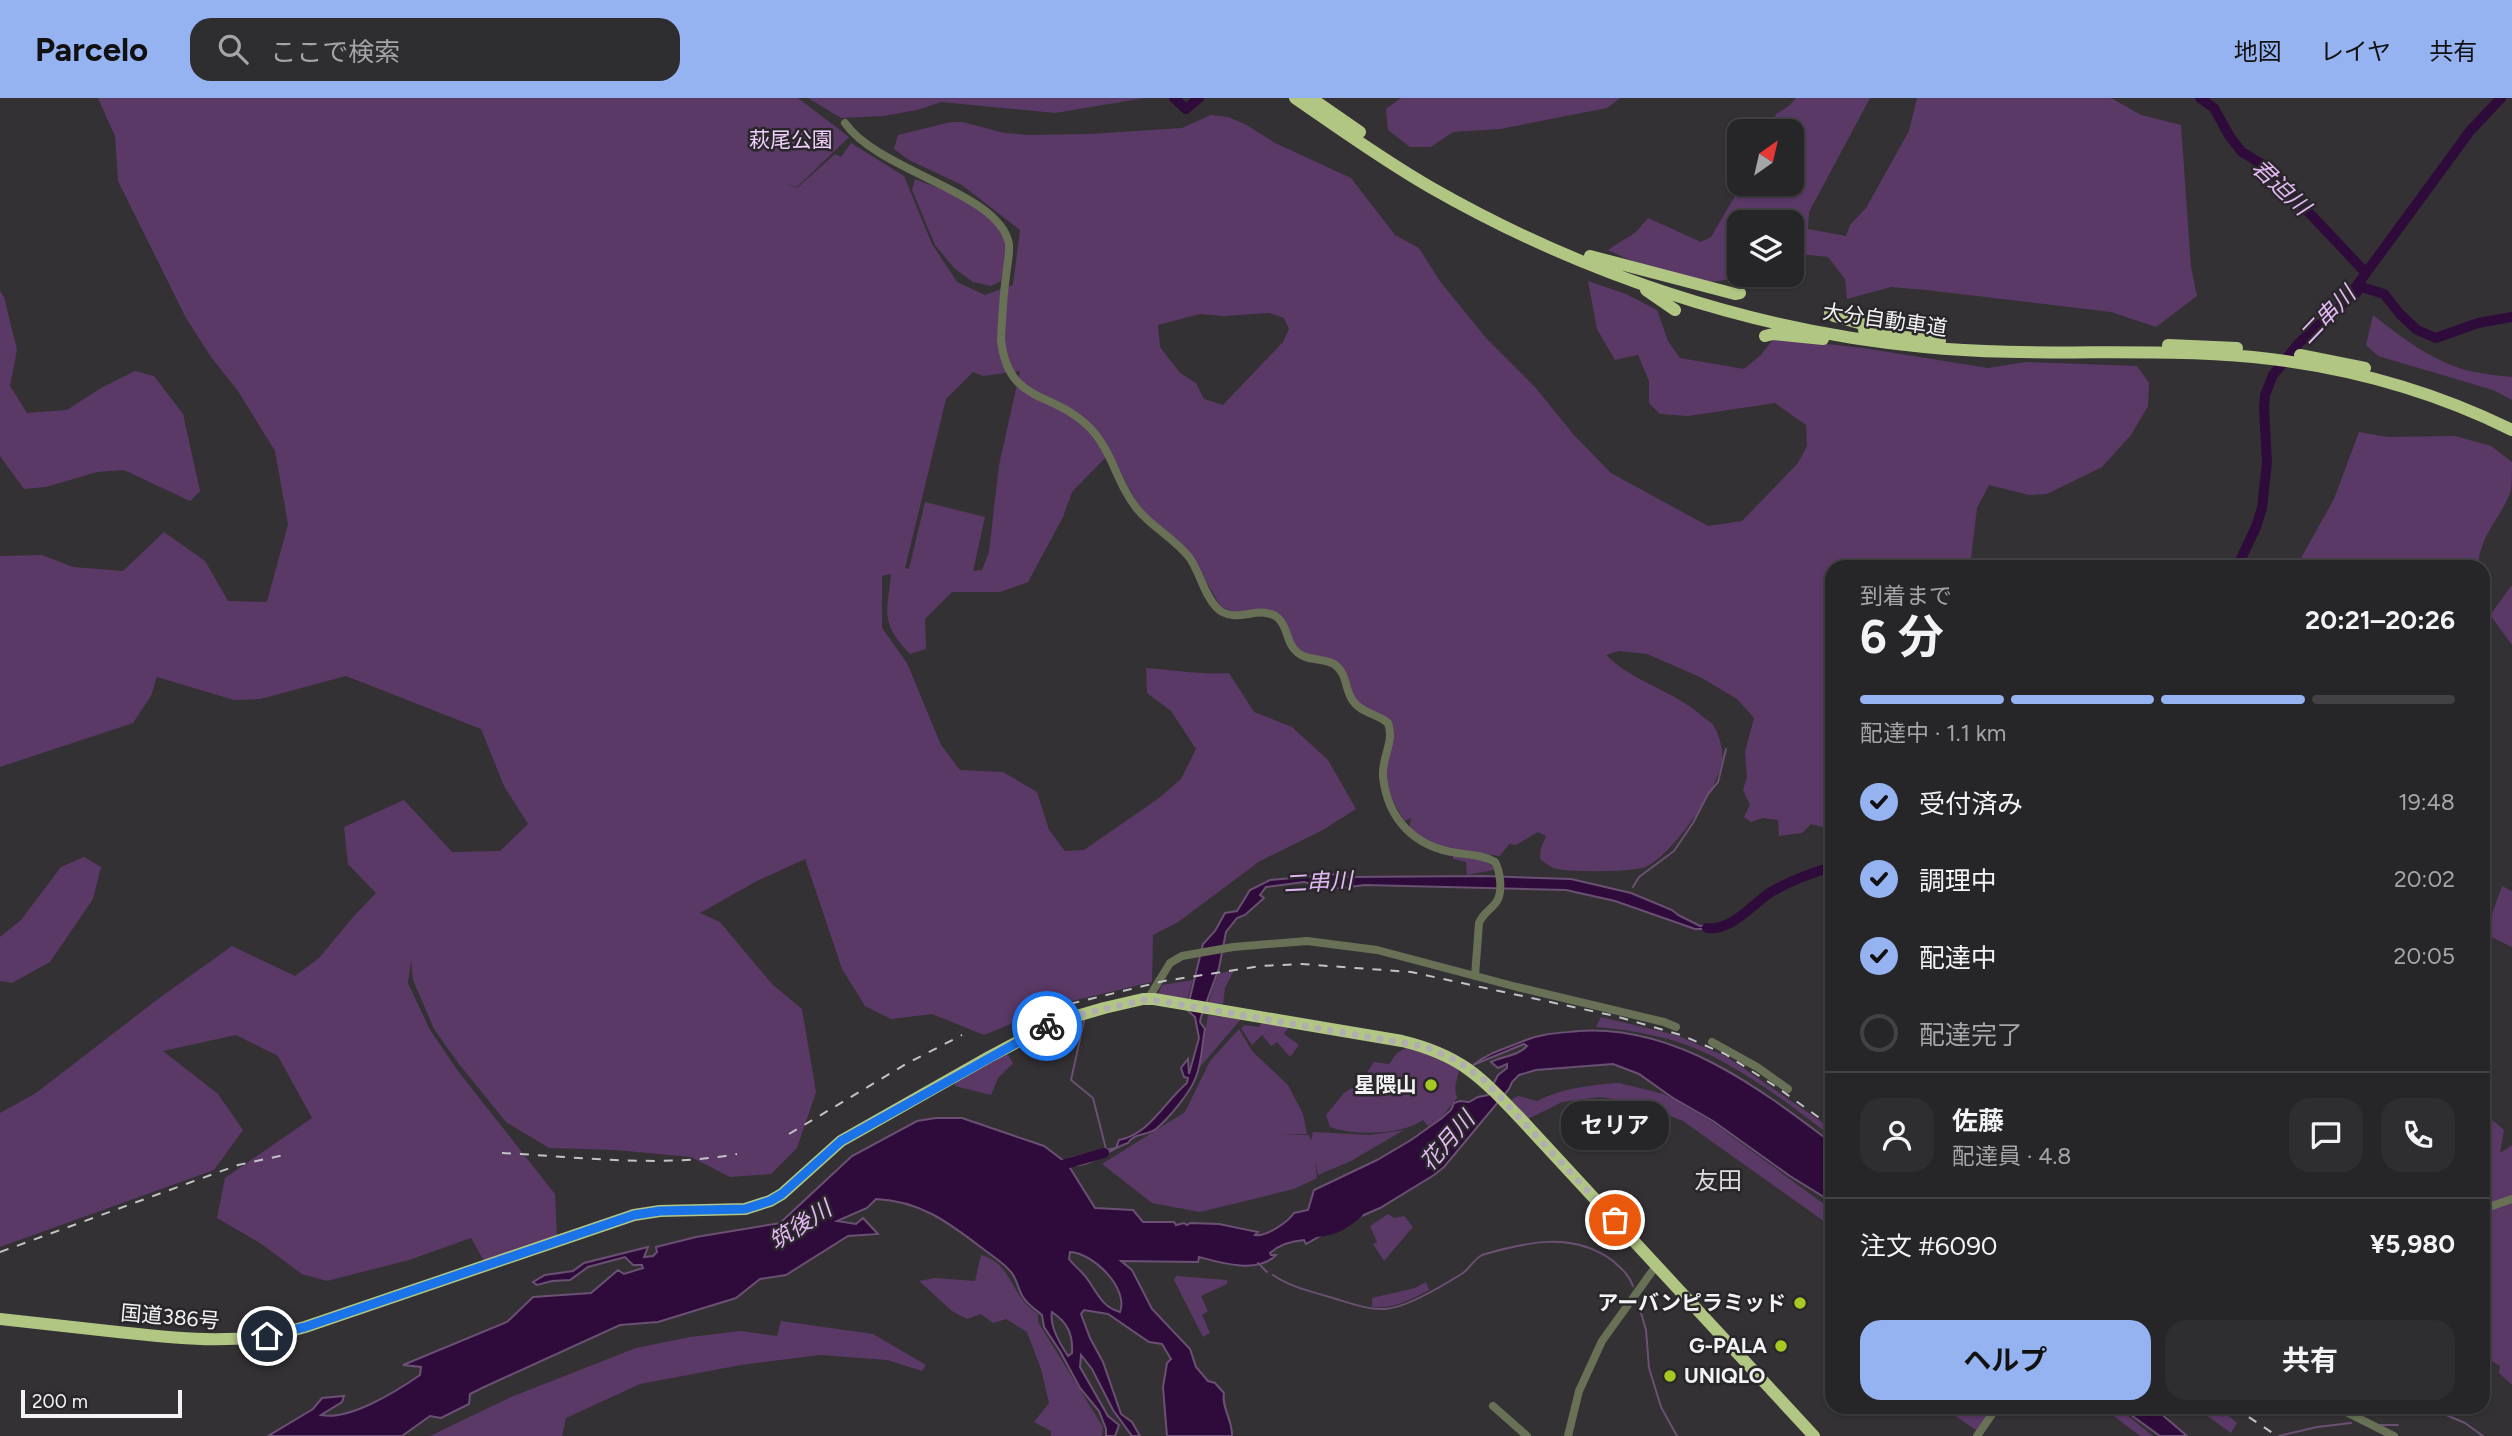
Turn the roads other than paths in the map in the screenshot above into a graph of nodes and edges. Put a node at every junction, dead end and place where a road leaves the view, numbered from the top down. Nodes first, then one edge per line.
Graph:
1 (1295, 98) edge
2 (1311, 98) edge
3 (845, 123) dead end
4 (1402, 165) junction
5 (1588, 260) junction
6 (1740, 293) dead end
7 (1675, 310) dead end
8 (1830, 313) dead end
9 (1765, 336) dead end
10 (1940, 341) junction
11 (1903, 345) junction
12 (2088, 348) junction
13 (2383, 377) junction
14 (2512, 421) edge
15 (2512, 430) edge
16 (1475, 976) junction
17 (1148, 999) junction
18 (1676, 1027) dead end
19 (1712, 1042) dead end
20 (1788, 1089) dead end
21 (2512, 1199) edge
22 (2490, 1207) edge
23 (1656, 1266) junction
24 (0, 1319) edge
25 (1493, 1406) dead end
26 (1992, 1414) edge
27 (2350, 1414) edge
28 (1527, 1436) edge
29 (1568, 1436) edge
30 (1814, 1436) edge
31 (1977, 1436) edge
32 (2394, 1436) edge

1 - 4 highway, 大分自動車道
2 - 4 highway, 大分自動車道
3 - 16 street
4 - 5 highway, 大分自動車道
5 - 6 highway
5 - 7 highway
5 - 10 highway, 大分自動車道
5 - 11 highway, 大分自動車道
8 - 10 highway
9 - 11 highway
10 - 12 highway, 大分自動車道
11 - 12 highway, 大分自動車道
12 - 13 highway, 大分自動車道
13 - 14 highway, 大分自動車道
13 - 15 highway, 大分自動車道
16 - 17 street
16 - 18 street
17 - 23 highway, 国道386号
17 - 24 highway, 国道386号
19 - 20 street
21 - 22 street
23 - 29 street
23 - 30 highway, 国道386号
25 - 28 street
26 - 31 street
27 - 32 street

